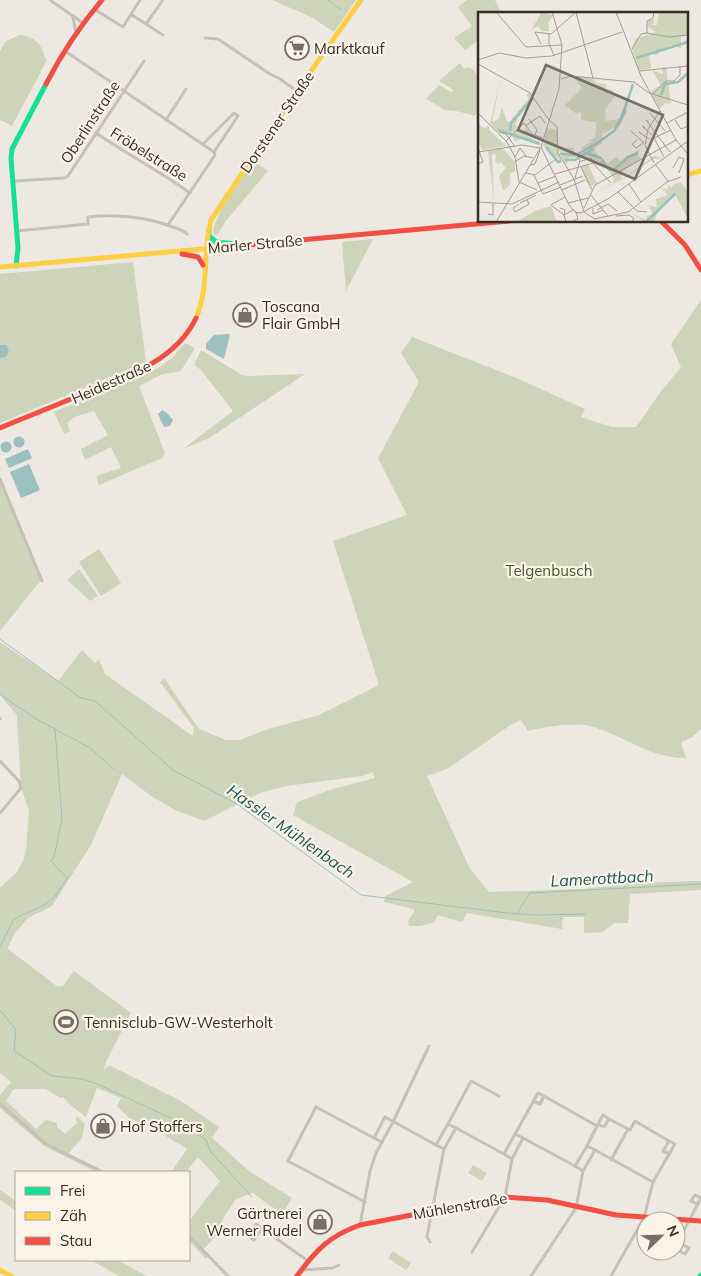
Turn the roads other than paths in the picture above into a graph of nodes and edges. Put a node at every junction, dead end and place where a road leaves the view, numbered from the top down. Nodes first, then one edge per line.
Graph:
1 (50, 0) edge
2 (102, 0) edge
3 (140, 0) edge
4 (163, 0) edge
5 (361, 0) edge
6 (94, 9) junction
7 (132, 15) junction
8 (73, 16) junction
9 (83, 23) junction
10 (146, 24) junction
11 (76, 34) junction
12 (163, 35) dead end
13 (206, 38) dead end
14 (65, 50) junction
15 (144, 61) dead end
16 (186, 89) dead end
17 (124, 90) junction
18 (297, 90) junction
19 (166, 120) junction
20 (96, 133) junction
21 (203, 144) junction
22 (214, 154) junction
23 (701, 171) edge
24 (688, 175) edge
25 (14, 181) junction
26 (190, 193) junction
27 (211, 220) junction
28 (499, 222) edge
29 (662, 222) edge
30 (168, 225) junction
31 (17, 231) junction
32 (187, 234) dead end
33 (243, 245) junction
34 (206, 249) junction
35 (166, 253) junction
36 (16, 266) junction
37 (0, 267) edge
38 (701, 270) edge
39 (206, 284) junction
40 (0, 428) edge
41 (0, 478) edge
42 (42, 581) dead end
43 (0, 762) edge
44 (0, 813) edge
45 (429, 1046) dead end
46 (499, 1096) dead end
47 (544, 1096) junction
48 (533, 1101) junction
49 (0, 1104) edge
50 (609, 1119) junction
51 (393, 1122) junction
52 (448, 1124) junction
53 (598, 1125) junction
54 (456, 1128) junction
55 (628, 1129) junction
56 (515, 1134) junction
57 (374, 1138) junction
58 (523, 1138) junction
59 (669, 1141) junction
60 (382, 1142) junction
61 (436, 1145) junction
62 (587, 1146) junction
63 (444, 1150) junction
64 (595, 1150) junction
65 (504, 1154) junction
66 (670, 1154) junction
67 (512, 1159) junction
68 (611, 1160) junction
69 (575, 1166) junction
70 (102, 1171) edge
71 (583, 1171) junction
72 (653, 1182) junction
73 (505, 1197) junction
74 (365, 1202) junction
75 (698, 1204) dead end
76 (576, 1208) junction
77 (433, 1211) junction
78 (646, 1211) edge
79 (636, 1217) edge
80 (686, 1220) edge
81 (689, 1220) junction
82 (701, 1221) edge
83 (360, 1225) junction
84 (686, 1226) edge
85 (262, 1228) junction
86 (636, 1232) edge
87 (190, 1237) edge
88 (430, 1242) dead end
89 (472, 1252) dead end
90 (308, 1261) junction
91 (338, 1265) dead end
92 (0, 1270) edge
93 (302, 1270) junction
94 (11, 1276) edge
95 (228, 1276) edge
96 (297, 1276) edge
97 (531, 1276) edge
98 (611, 1276) edge

1 - 8 street
2 - 6 street
3 - 7 street
4 - 10 street
5 - 18 street, Dorstener Straße
6 - 7 street
6 - 9 street
7 - 10 street
8 - 9 street
8 - 11 street
9 - 11 street
10 - 12 street
11 - 14 street
13 - 18 street
14 - 17 street
14 - 25 street
15 - 17 street, Oberlinstraße
16 - 19 street
17 - 19 street
17 - 20 street, Oberlinstraße
18 - 27 street, Dorstener Straße
19 - 21 street
20 - 25 street, Oberlinstraße
20 - 26 street, Fröbelstraße
21 - 22 street
21 - 22 street
22 - 26 street
23 - 24 street
25 - 31 street
26 - 30 street
27 - 33 street
27 - 34 street, Dorstener Straße
28 - 33 street, Marler Straße
29 - 38 street
30 - 31 street
30 - 32 street
31 - 36 street
33 - 34 street, Marler Straße
34 - 35 street, Marler Straße
34 - 39 street, Heidestraße
35 - 36 street, Marler Straße
35 - 39 street
36 - 37 street, Marler Straße
39 - 40 street, Heidestraße
41 - 42 street
43 - 44 street
45 - 51 street
46 - 52 street
47 - 48 street
47 - 48 street
47 - 53 street
48 - 56 street
49 - 70 street
50 - 53 street
50 - 53 street
50 - 55 street
51 - 57 street
51 - 60 street
51 - 61 street
52 - 54 street
52 - 61 street
53 - 62 street
54 - 63 street
54 - 65 street
55 - 59 street
55 - 68 street
56 - 58 street
56 - 65 street
57 - 60 street
57 - 74 street
58 - 67 street
58 - 69 street
59 - 66 street
59 - 66 street
60 - 74 street
61 - 63 street
62 - 64 street
62 - 69 street
63 - 77 street
64 - 68 street
64 - 71 street
65 - 67 street
66 - 72 street
67 - 73 street
68 - 72 street
69 - 71 street
71 - 76 street
72 - 78 street
73 - 76 street, Mühlenstraße
73 - 77 street, Mühlenstraße
73 - 89 street
74 - 83 street
75 - 81 street
76 - 79 street, Mühlenstraße
76 - 97 street
77 - 83 street, Mühlenstraße
77 - 88 street
80 - 81 street, Mühlenstraße
81 - 82 street, Mühlenstraße
81 - 84 street
83 - 90 street, Mühlenstraße
85 - 85 street
85 - 90 street
86 - 98 street
87 - 95 street
90 - 93 street, Mühlenstraße
91 - 93 street
92 - 94 street
93 - 96 street, Mühlenstraße

